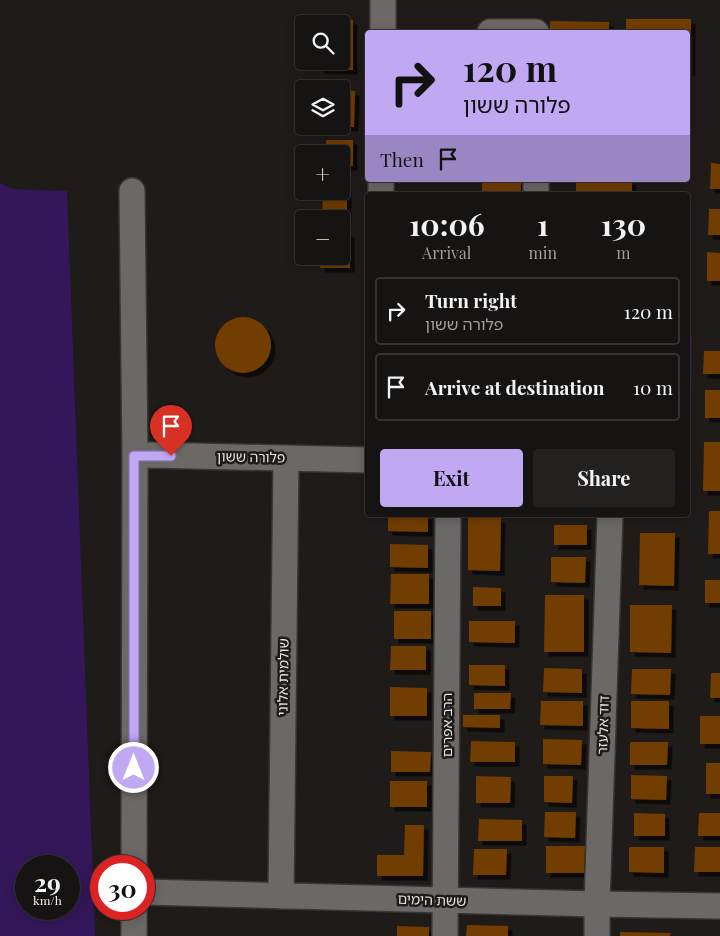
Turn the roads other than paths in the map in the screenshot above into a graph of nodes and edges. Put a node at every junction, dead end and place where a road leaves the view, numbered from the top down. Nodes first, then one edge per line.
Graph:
1 (383, 0) edge
2 (383, 30) edge
3 (132, 191) dead end
4 (134, 456) junction
5 (286, 458) junction
6 (365, 460) edge
7 (448, 517) edge
8 (610, 517) edge
9 (134, 855) edge
10 (155, 892) edge
11 (281, 896) junction
12 (445, 900) junction
13 (597, 904) junction
14 (720, 906) edge
15 (134, 920) edge
16 (134, 936) edge
17 (445, 936) edge
18 (598, 936) edge

1 - 2 street
3 - 4 street
4 - 5 street, פלורה ששון
4 - 9 street
5 - 6 street, פלורה ששון
5 - 11 street, שולמית אלוני
7 - 12 street, הרב אפרים
8 - 13 street, דוד אלעזר
10 - 11 street, ששת הימים
11 - 12 street, ששת הימים
12 - 13 street, ששת הימים
12 - 17 street, הרב אפרים
13 - 14 street, ששת הימים
13 - 18 street, דוד אלעזר
15 - 16 street

